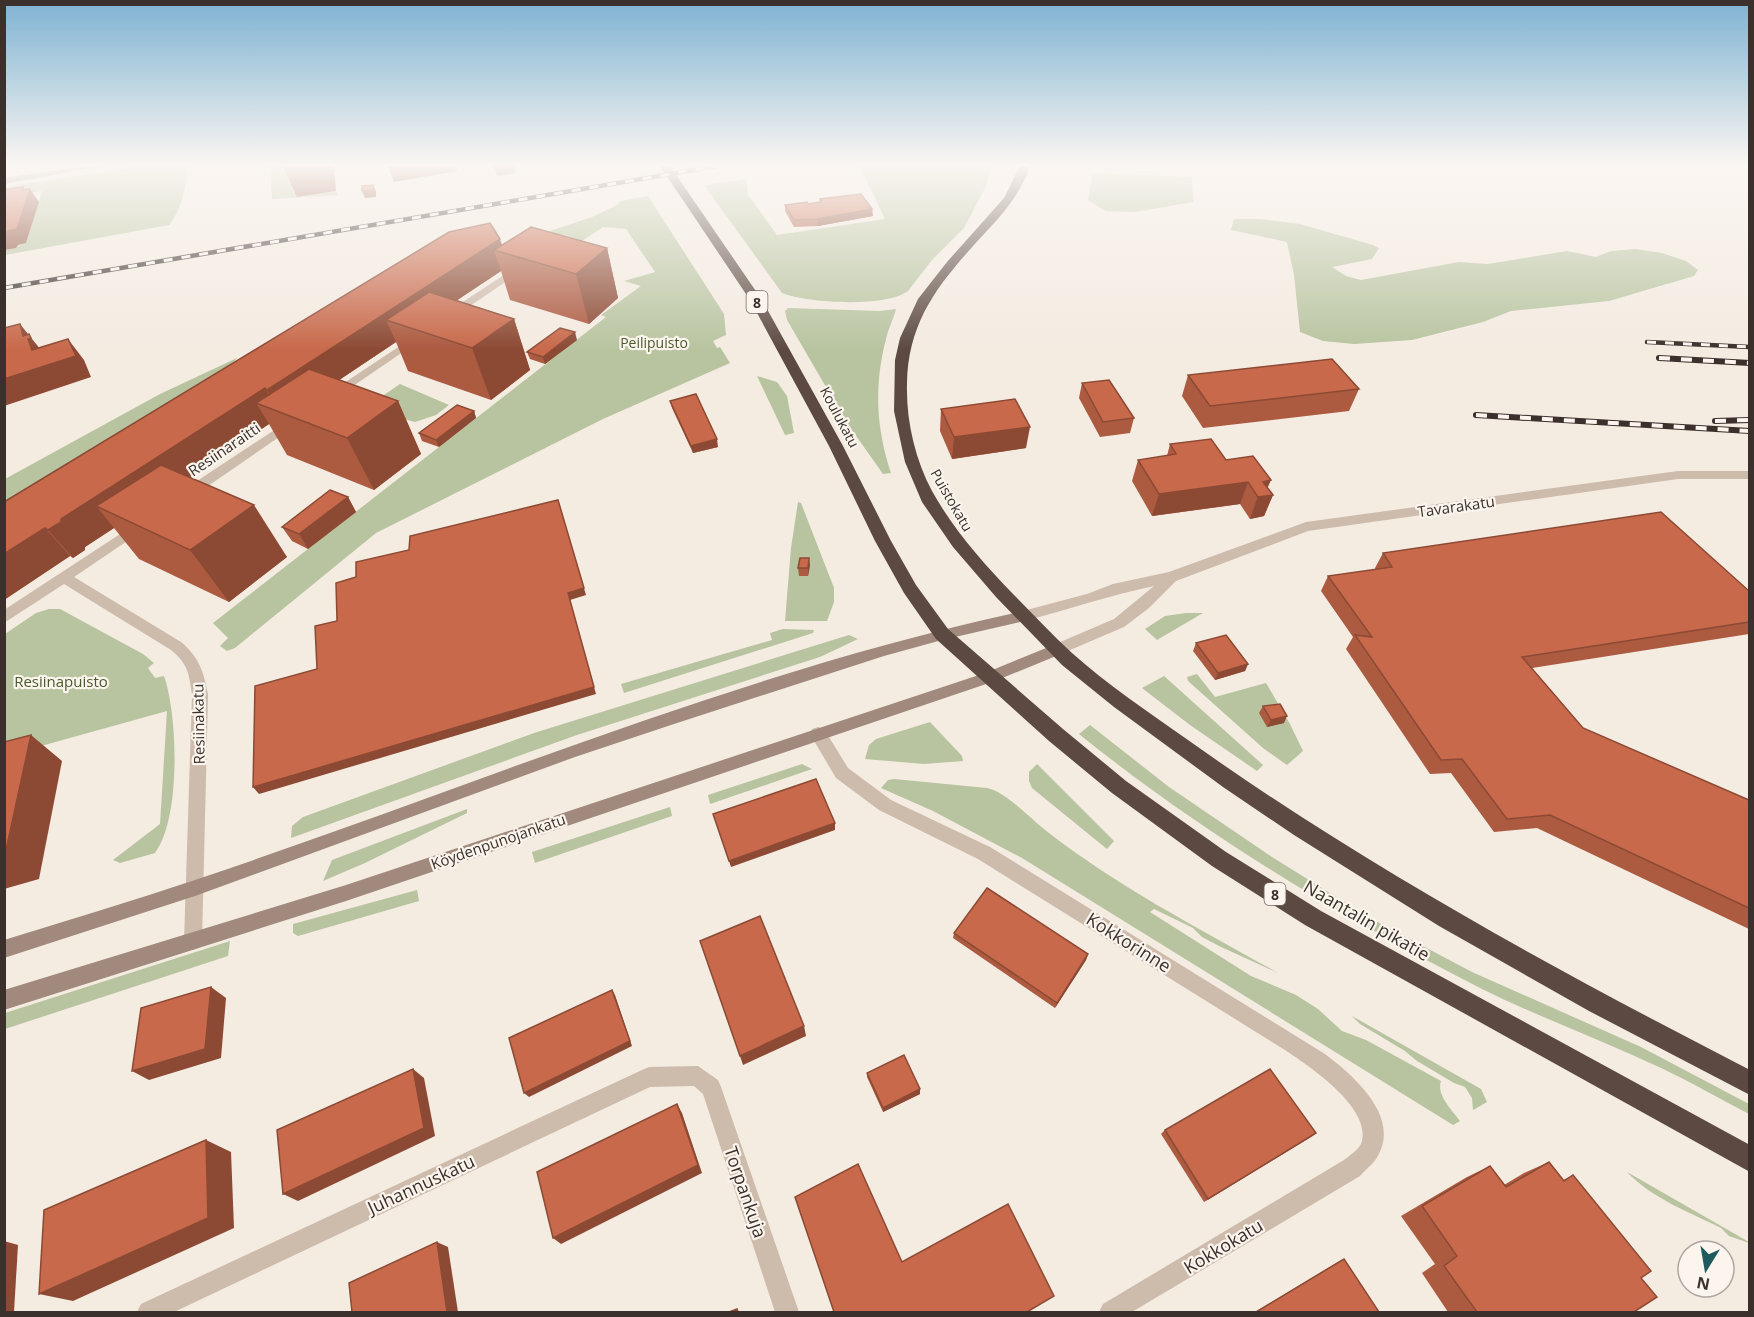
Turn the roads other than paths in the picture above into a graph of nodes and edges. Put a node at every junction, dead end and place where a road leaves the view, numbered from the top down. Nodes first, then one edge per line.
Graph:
1 (707, 227) edge
2 (983, 227) edge
3 (529, 262) edge
4 (322, 402) edge
5 (303, 415) edge
6 (1749, 475) edge
7 (175, 502) edge
8 (147, 521) edge
9 (1171, 577) junction
10 (64, 578) junction
11 (1024, 616) junction
12 (4, 618) edge
13 (942, 634) junction
14 (1056, 650) junction
15 (990, 677) junction
16 (818, 734) junction
17 (195, 888) junction
18 (193, 941) junction
19 (4, 949) edge
20 (4, 1000) edge
21 (698, 1076) joint
22 (1749, 1083) edge
23 (1749, 1159) edge
24 (1335, 1180) joint
25 (149, 1312) edge
26 (787, 1312) edge
27 (1111, 1312) edge

1 - 13 highway, Koulukatu / 8
2 - 11 highway, Puistokatu
3 - 4 street
5 - 7 street, Resiinaraitti
6 - 9 street, Tavarakatu
8 - 10 street
9 - 11 street, Tavarakatu
9 - 14 street, Tavarakatu
10 - 12 street
10 - 17 street, Resiinakatu
11 - 13 main road
11 - 14 highway
13 - 15 highway, Koulukatu / 8
13 - 17 main road
14 - 15 main road, Köydenpunojankatu
14 - 22 highway
15 - 16 main road, Köydenpunojankatu
15 - 23 highway, Naantalin pikatie / 8
16 - 18 main road, Köydenpunojankatu
16 - 24 street, Kokkorinne
17 - 18 street, Resiinakatu
17 - 19 main road
18 - 20 main road, Köydenpunojankatu
21 - 25 street, Juhannuskatu
21 - 26 street, Torpankuja
24 - 27 street, Kokkokatu

